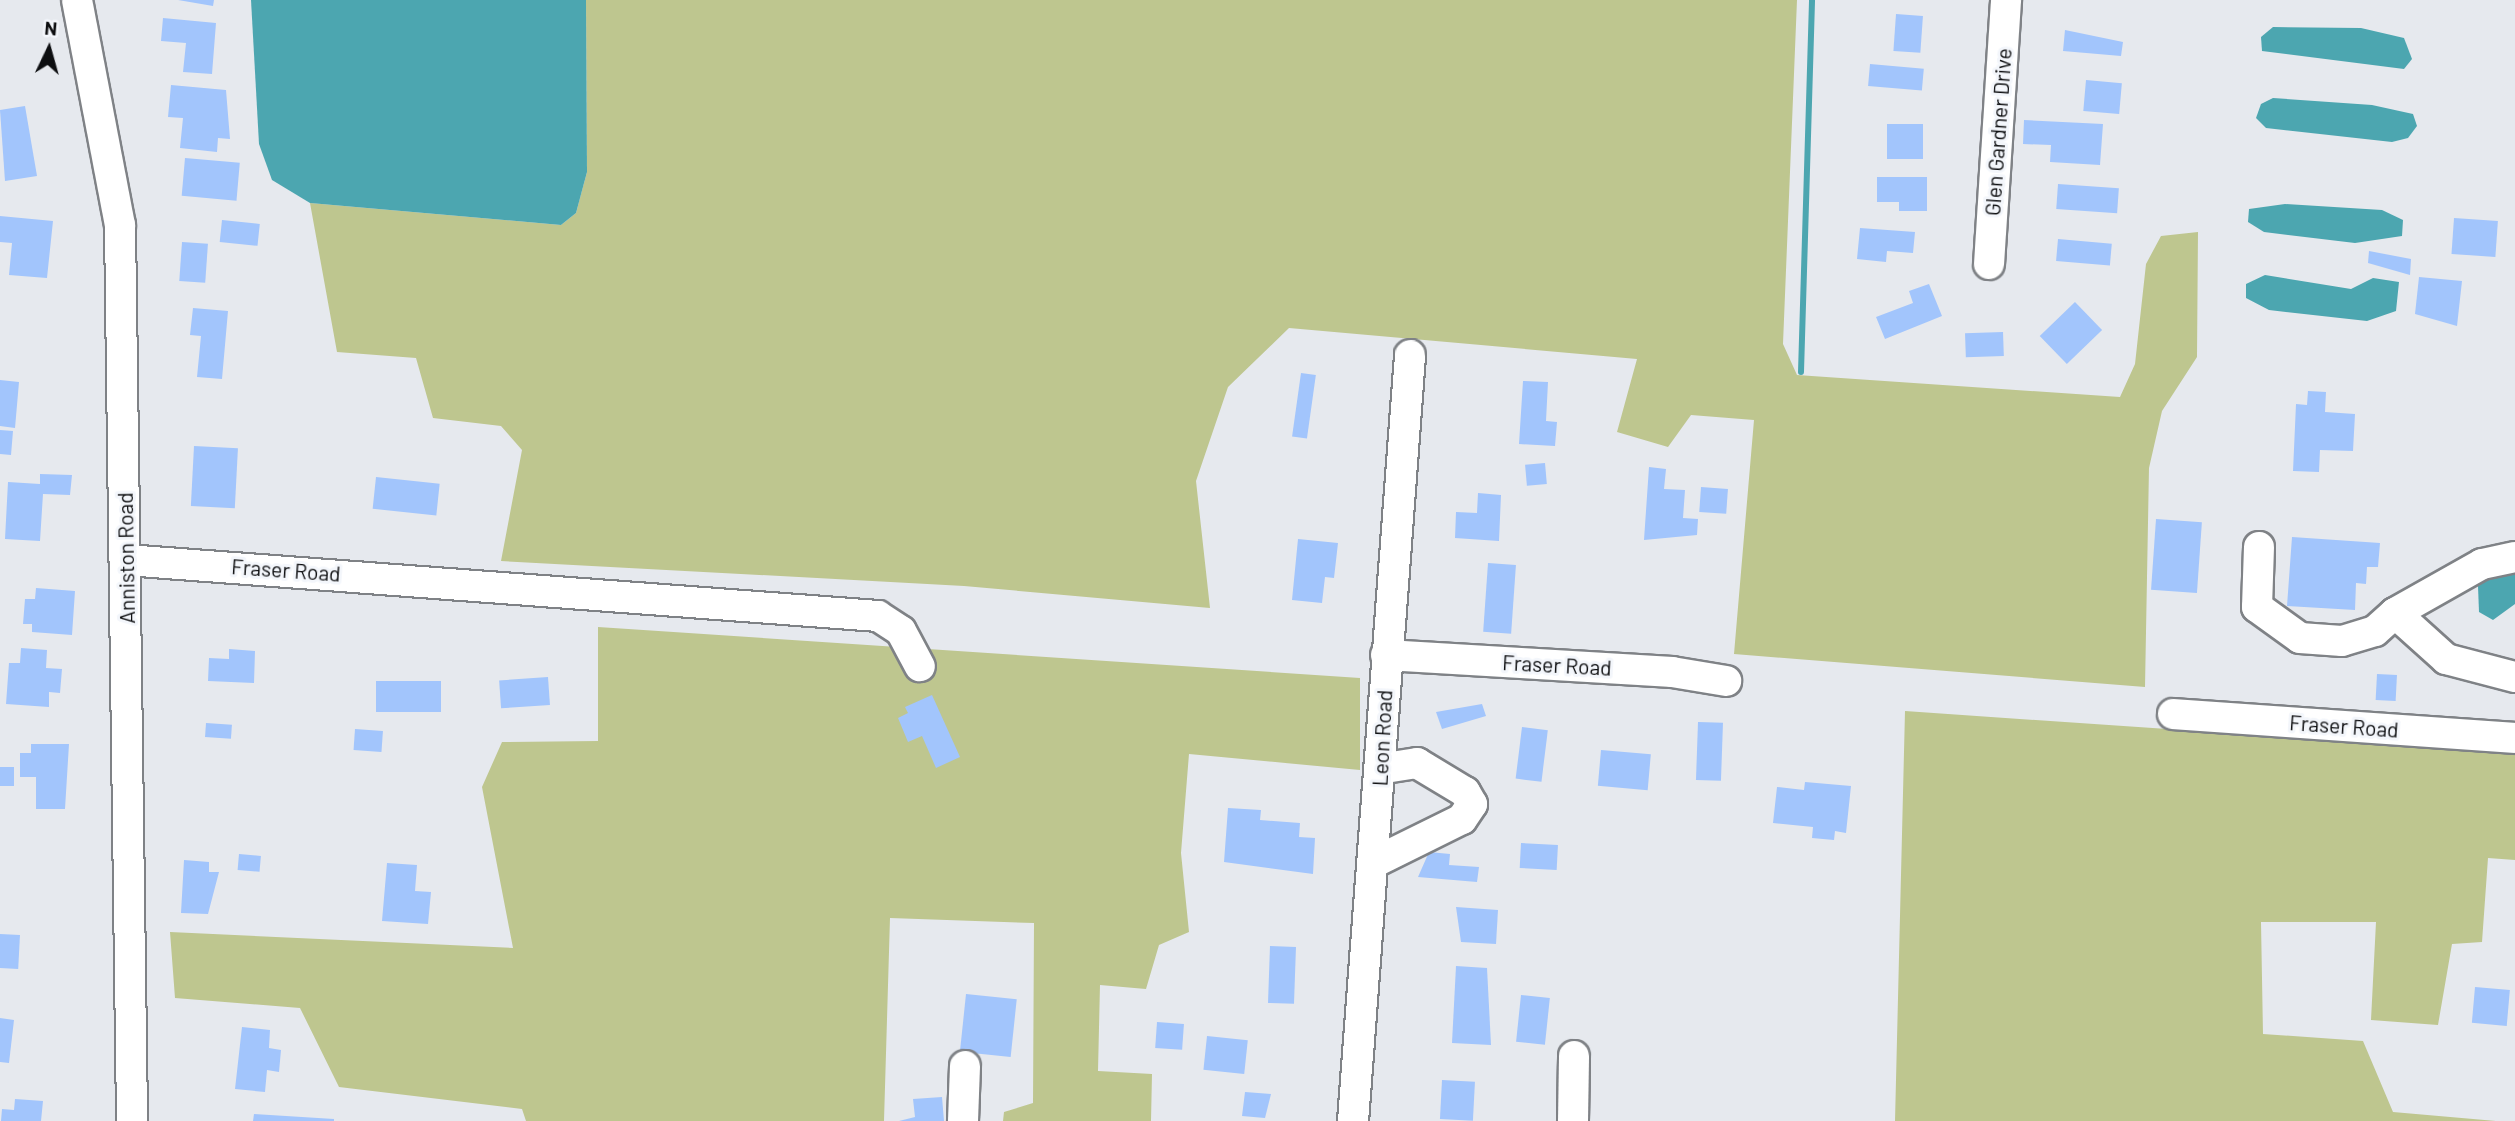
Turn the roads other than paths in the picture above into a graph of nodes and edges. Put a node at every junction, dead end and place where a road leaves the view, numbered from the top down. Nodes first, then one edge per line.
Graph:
1 (77, 0) edge
2 (2007, 0) edge
3 (1989, 264) dead end
4 (1410, 355) dead end
5 (2259, 548) dead end
6 (2515, 557) edge
7 (126, 560) junction
8 (2395, 613) junction
9 (1387, 655) junction
10 (920, 666) dead end
11 (2515, 677) edge
12 (1726, 681) dead end
13 (2173, 714) dead end
14 (2515, 737) edge
15 (1380, 769) junction
16 (1373, 863) junction
17 (1574, 1056) dead end
18 (965, 1066) dead end
19 (132, 1121) edge
20 (964, 1121) edge
21 (1353, 1121) edge
22 (1573, 1121) edge

1 - 7 street, Anniston Road
2 - 3 street, Glen Gardner Drive
4 - 9 street, Leon Road
5 - 8 street
6 - 8 street
7 - 10 street, Fraser Road
7 - 19 street, Anniston Road
8 - 11 street
9 - 12 street, Fraser Road
9 - 15 street, Leon Road
13 - 14 street, Fraser Road
15 - 16 street, Leon Road
15 - 16 street
16 - 21 street, Leon Road
17 - 22 street
18 - 20 street

